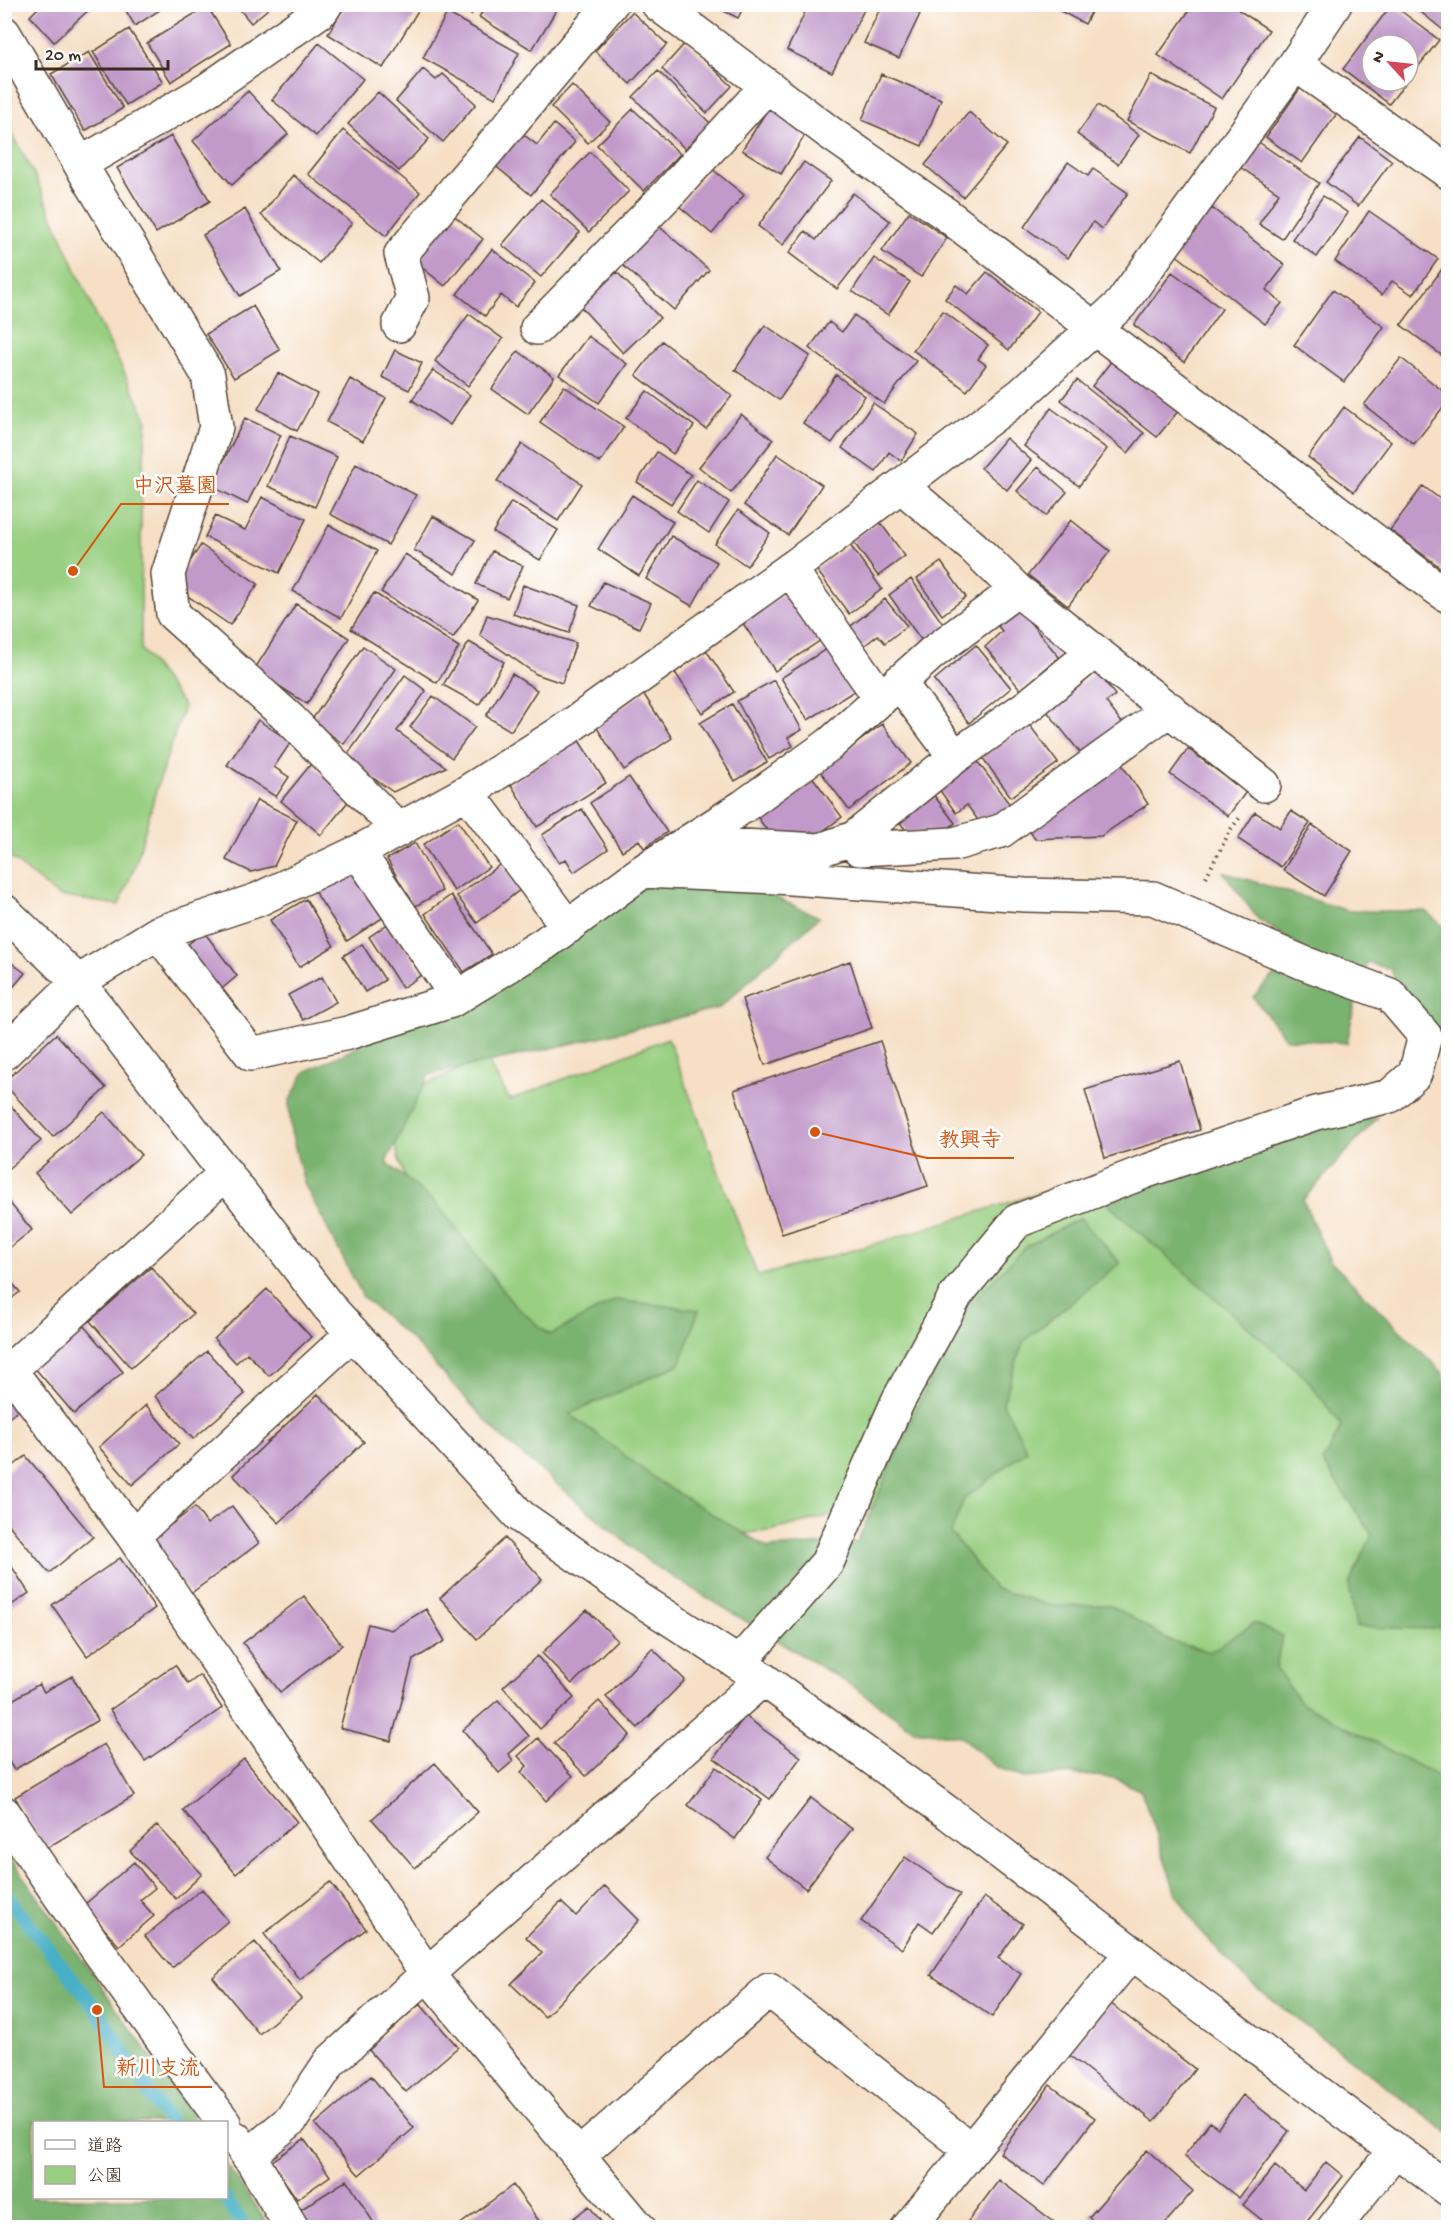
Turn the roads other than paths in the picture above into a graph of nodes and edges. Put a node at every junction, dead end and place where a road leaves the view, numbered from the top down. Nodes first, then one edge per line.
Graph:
1 (326, 4) edge
2 (611, 4) edge
3 (658, 4) edge
4 (1335, 4) edge
5 (4, 33) edge
6 (1295, 64) junction
7 (767, 86) junction
8 (80, 164) junction
9 (1449, 172) edge
10 (399, 325) dead end
11 (537, 328) dead end
12 (1094, 328) junction
13 (901, 486) junction
14 (790, 569) junction
15 (1017, 590) junction
16 (1449, 596) edge
17 (1095, 651) junction
18 (890, 690) junction
19 (1170, 709) junction
20 (955, 757) junction
21 (1264, 785) dead end
22 (467, 792) junction
23 (399, 830) junction
24 (854, 838) junction
25 (687, 843) junction
26 (358, 852) junction
27 (643, 871) junction
28 (4, 911) edge
29 (568, 927) junction
30 (158, 933) junction
31 (78, 982) junction
32 (458, 997) junction
33 (4, 1053) edge
34 (226, 1173) junction
35 (353, 1333) junction
36 (133, 1536) junction
37 (751, 1671) junction
38 (4, 1813) edge
39 (1132, 1952) junction
40 (427, 1974) junction
41 (223, 2121) edge
42 (228, 2130) edge
43 (1395, 2150) junction
44 (971, 2151) junction
45 (248, 2156) junction
46 (579, 2156) junction
47 (1449, 2189) edge
48 (292, 2228) edge
49 (639, 2228) edge
50 (908, 2228) edge
51 (1334, 2228) edge

1 - 8 street
2 - 10 street
3 - 7 street
4 - 6 street
5 - 8 street
6 - 9 street
6 - 12 street
7 - 11 street
7 - 12 street
8 - 23 street
12 - 13 street
12 - 16 street
13 - 14 street
13 - 15 street
14 - 18 street
14 - 22 street
15 - 17 street
15 - 18 street
17 - 19 street
17 - 20 street
18 - 20 street
18 - 25 street
19 - 21 street
19 - 24 street
20 - 24 street
22 - 23 street
22 - 29 street
23 - 26 street
24 - 25 street
25 - 27 street
26 - 30 street
26 - 32 street
27 - 29 street
27 - 37 street
28 - 31 street
29 - 32 street
30 - 31 street
30 - 32 street
31 - 33 street
31 - 34 street
34 - 35 street
34 - 36 street
35 - 36 street
35 - 37 street
36 - 40 street
37 - 39 street
37 - 40 street
38 - 41 street
39 - 43 street
39 - 44 street
40 - 45 street
40 - 46 street
42 - 45 street
43 - 47 street
43 - 51 street
44 - 46 street
44 - 50 street
45 - 48 street
46 - 49 street

